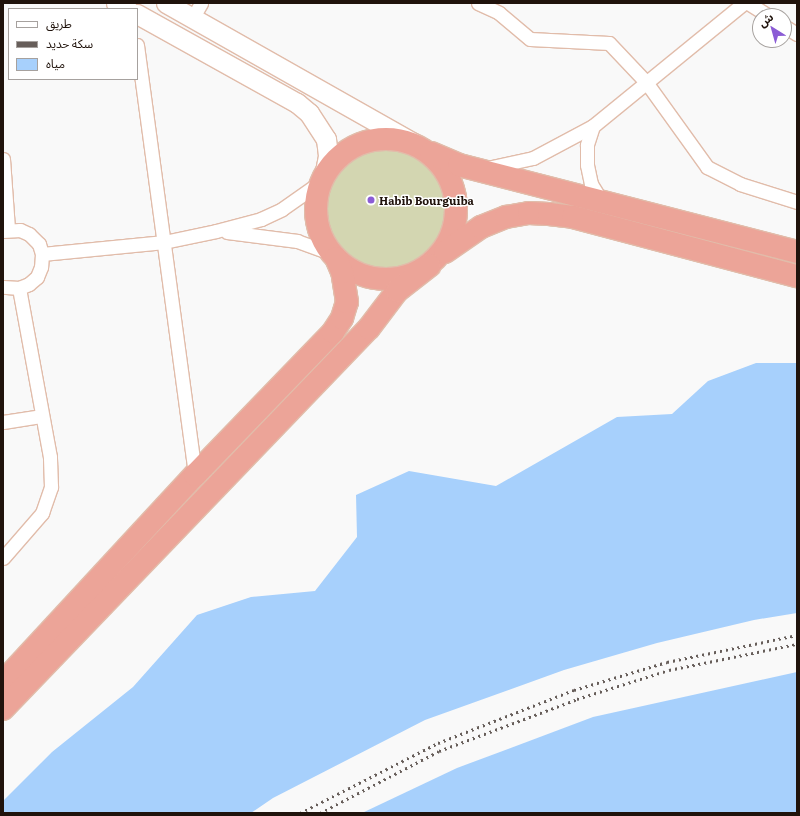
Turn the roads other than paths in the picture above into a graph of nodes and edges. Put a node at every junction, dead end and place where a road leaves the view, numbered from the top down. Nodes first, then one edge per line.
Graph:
1 (116, 3) edge
2 (166, 3) edge
3 (478, 3) edge
4 (744, 3) edge
5 (126, 8) edge
6 (502, 8) edge
7 (198, 10) edge
8 (138, 15) edge
9 (138, 53) edge
10 (646, 82) junction
11 (592, 126) junction
12 (426, 150) junction
13 (3, 159) edge
14 (478, 169) junction
15 (323, 178) junction
16 (601, 200) junction
17 (797, 202) edge
18 (6, 230) edge
19 (216, 231) junction
20 (164, 242) junction
21 (797, 252) edge
22 (42, 254) junction
23 (334, 256) junction
24 (432, 262) junction
25 (797, 276) edge
26 (3, 287) edge
27 (19, 288) junction
28 (41, 416) junction
29 (3, 422) edge
30 (195, 476) junction
31 (3, 558) edge
32 (3, 682) edge
33 (3, 709) edge

1 - 5 main road
2 - 7 main road
3 - 6 street
4 - 10 street
6 - 10 street
7 - 12 main road
8 - 15 main road
9 - 20 street
10 - 11 street
10 - 17 street
11 - 14 street
11 - 16 street
12 - 14 highway
12 - 15 highway
12 - 24 highway
13 - 18 street
14 - 16 highway
15 - 19 street
15 - 23 highway
16 - 21 highway
18 - 22 street
19 - 20 street
19 - 23 street
20 - 22 street
20 - 30 street
22 - 27 street
23 - 24 highway
23 - 30 highway
24 - 25 highway
24 - 33 highway
26 - 27 street
27 - 28 street
28 - 29 street
28 - 31 street
30 - 32 highway

